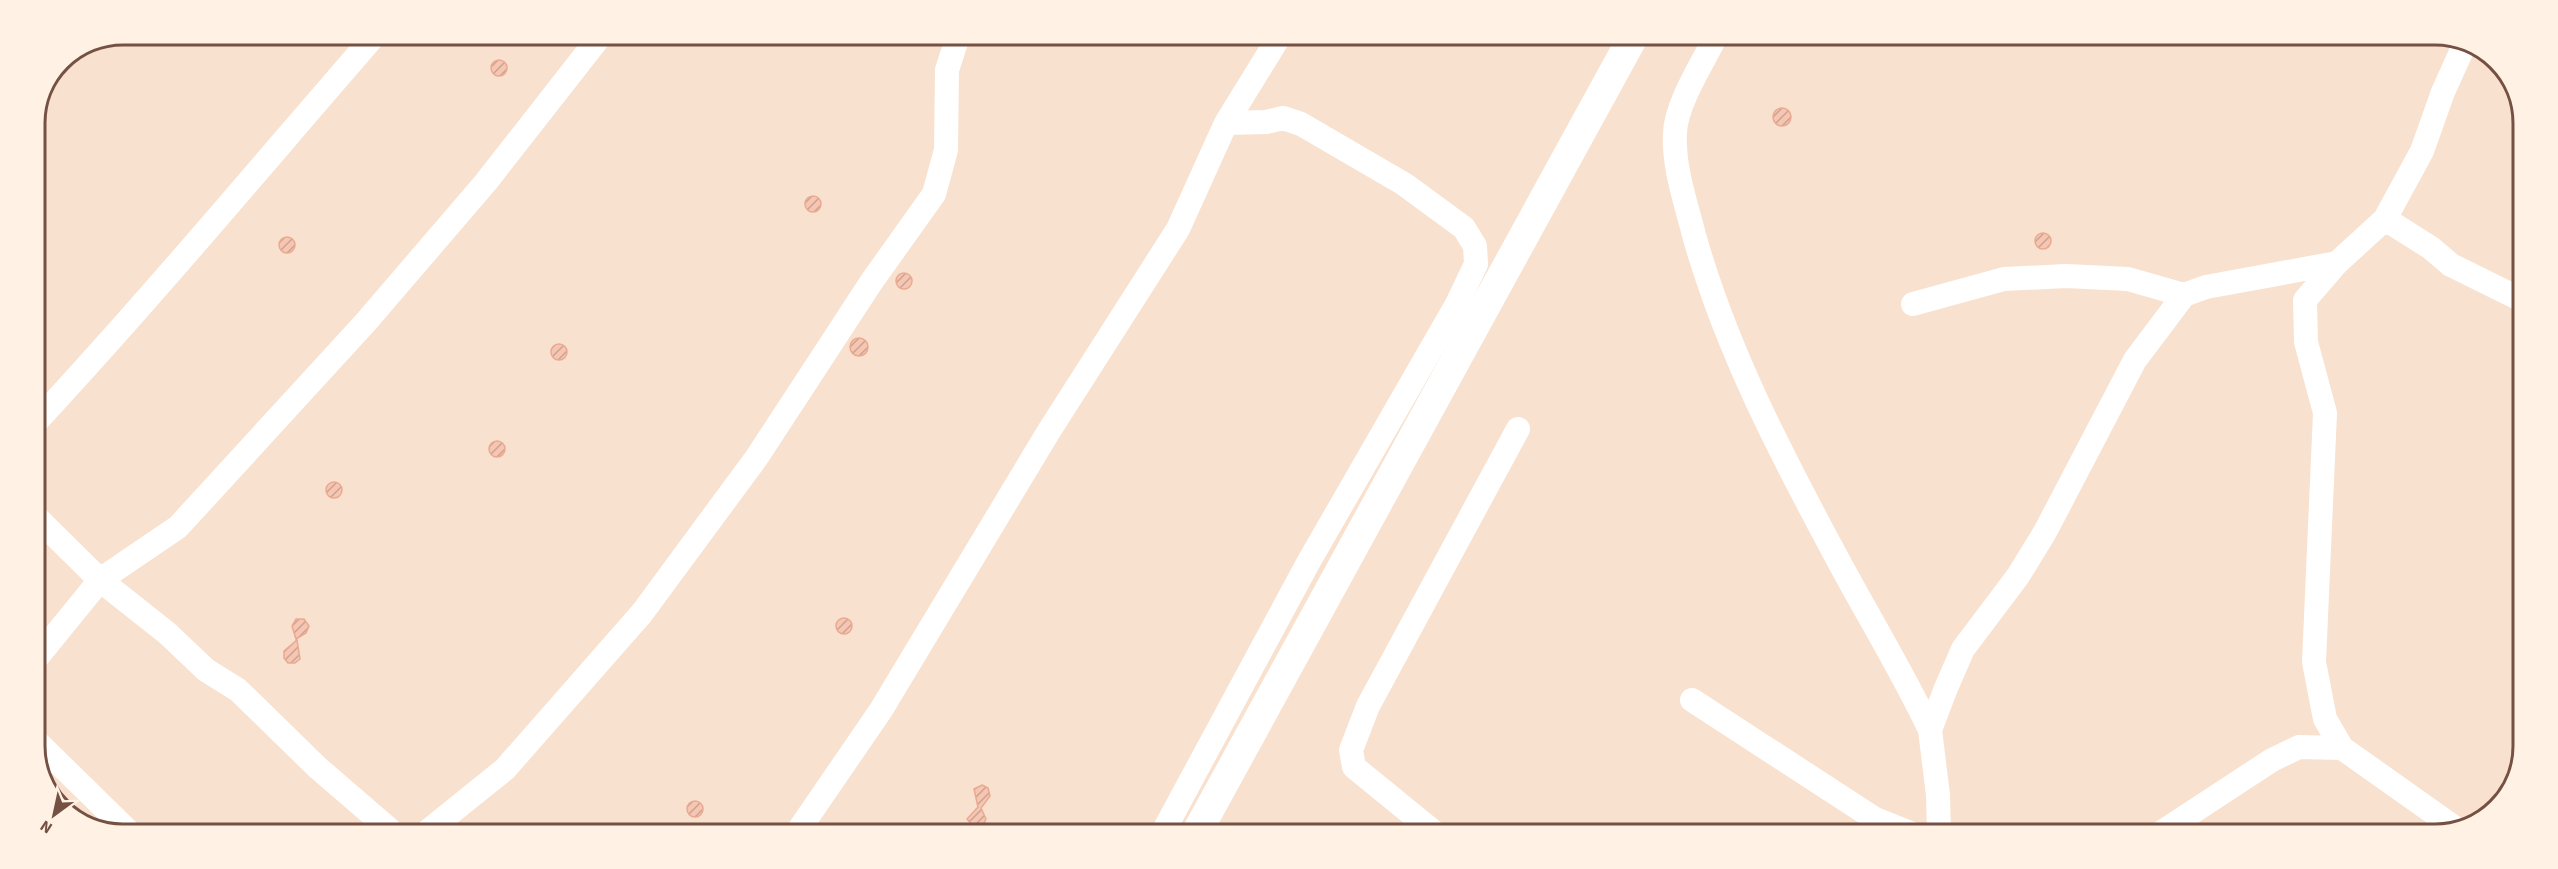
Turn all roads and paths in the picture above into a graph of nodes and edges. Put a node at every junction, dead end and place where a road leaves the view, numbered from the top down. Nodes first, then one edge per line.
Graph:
1 (366, 45) edge
2 (593, 45) edge
3 (954, 45) edge
4 (1274, 45) edge
5 (1629, 45) edge
6 (1712, 45) edge
7 (2462, 50) edge
8 (1226, 123) junction
9 (2385, 219) junction
10 (2337, 263) junction
11 (2184, 295) junction
12 (2513, 296) edge
13 (1913, 304) dead end
14 (45, 412) edge
15 (1518, 429) dead end
16 (45, 526) edge
17 (100, 580) junction
18 (45, 648) edge
19 (1692, 700) dead end
20 (1929, 730) junction
21 (1209, 748) junction
22 (2342, 748) junction
23 (45, 750) edge
24 (1234, 765) junction
25 (2447, 823) edge
26 (121, 824) edge
27 (382, 824) edge
28 (437, 824) edge
29 (803, 824) edge
30 (1167, 824) edge
31 (1201, 824) edge
32 (1425, 824) edge
33 (1888, 824) edge
34 (1939, 824) edge
35 (2174, 824) edge

1 - 14 street
2 - 17 street
3 - 28 street
4 - 8 street
5 - 24 street
6 - 20 street
7 - 9 street
8 - 21 street
8 - 29 street
9 - 10 street
9 - 12 street
10 - 11 street
10 - 22 street
11 - 13 street
11 - 20 street
15 - 32 street
16 - 17 street
17 - 18 street
17 - 27 street
19 - 33 street
20 - 34 street
21 - 24 street
21 - 30 street
22 - 25 street
22 - 35 street
23 - 26 street
24 - 31 street

